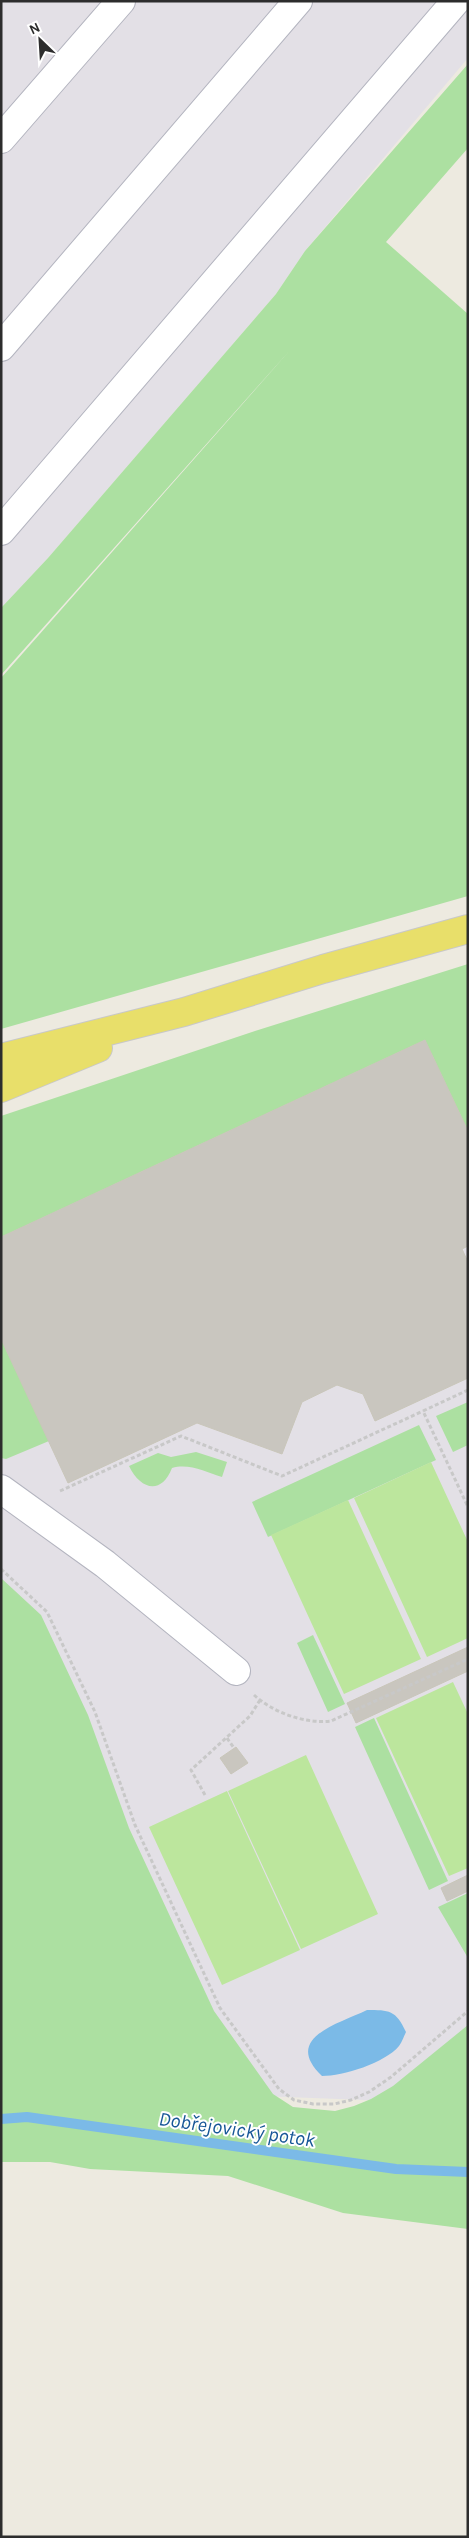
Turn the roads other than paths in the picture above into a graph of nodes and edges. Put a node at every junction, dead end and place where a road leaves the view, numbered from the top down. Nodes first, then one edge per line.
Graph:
1 (121, 1) edge
2 (298, 1) edge
3 (456, 1) edge
4 (1, 139) edge
5 (1, 347) edge
6 (1, 531) edge
7 (468, 929) edge
8 (184, 1012) junction
9 (1, 1058) edge
10 (1, 1088) edge
11 (1, 1490) edge
12 (236, 1671) road end

1 - 4 lane
2 - 5 lane
3 - 6 lane
7 - 8 main road
8 - 9 main road
8 - 10 main road
11 - 12 lane

